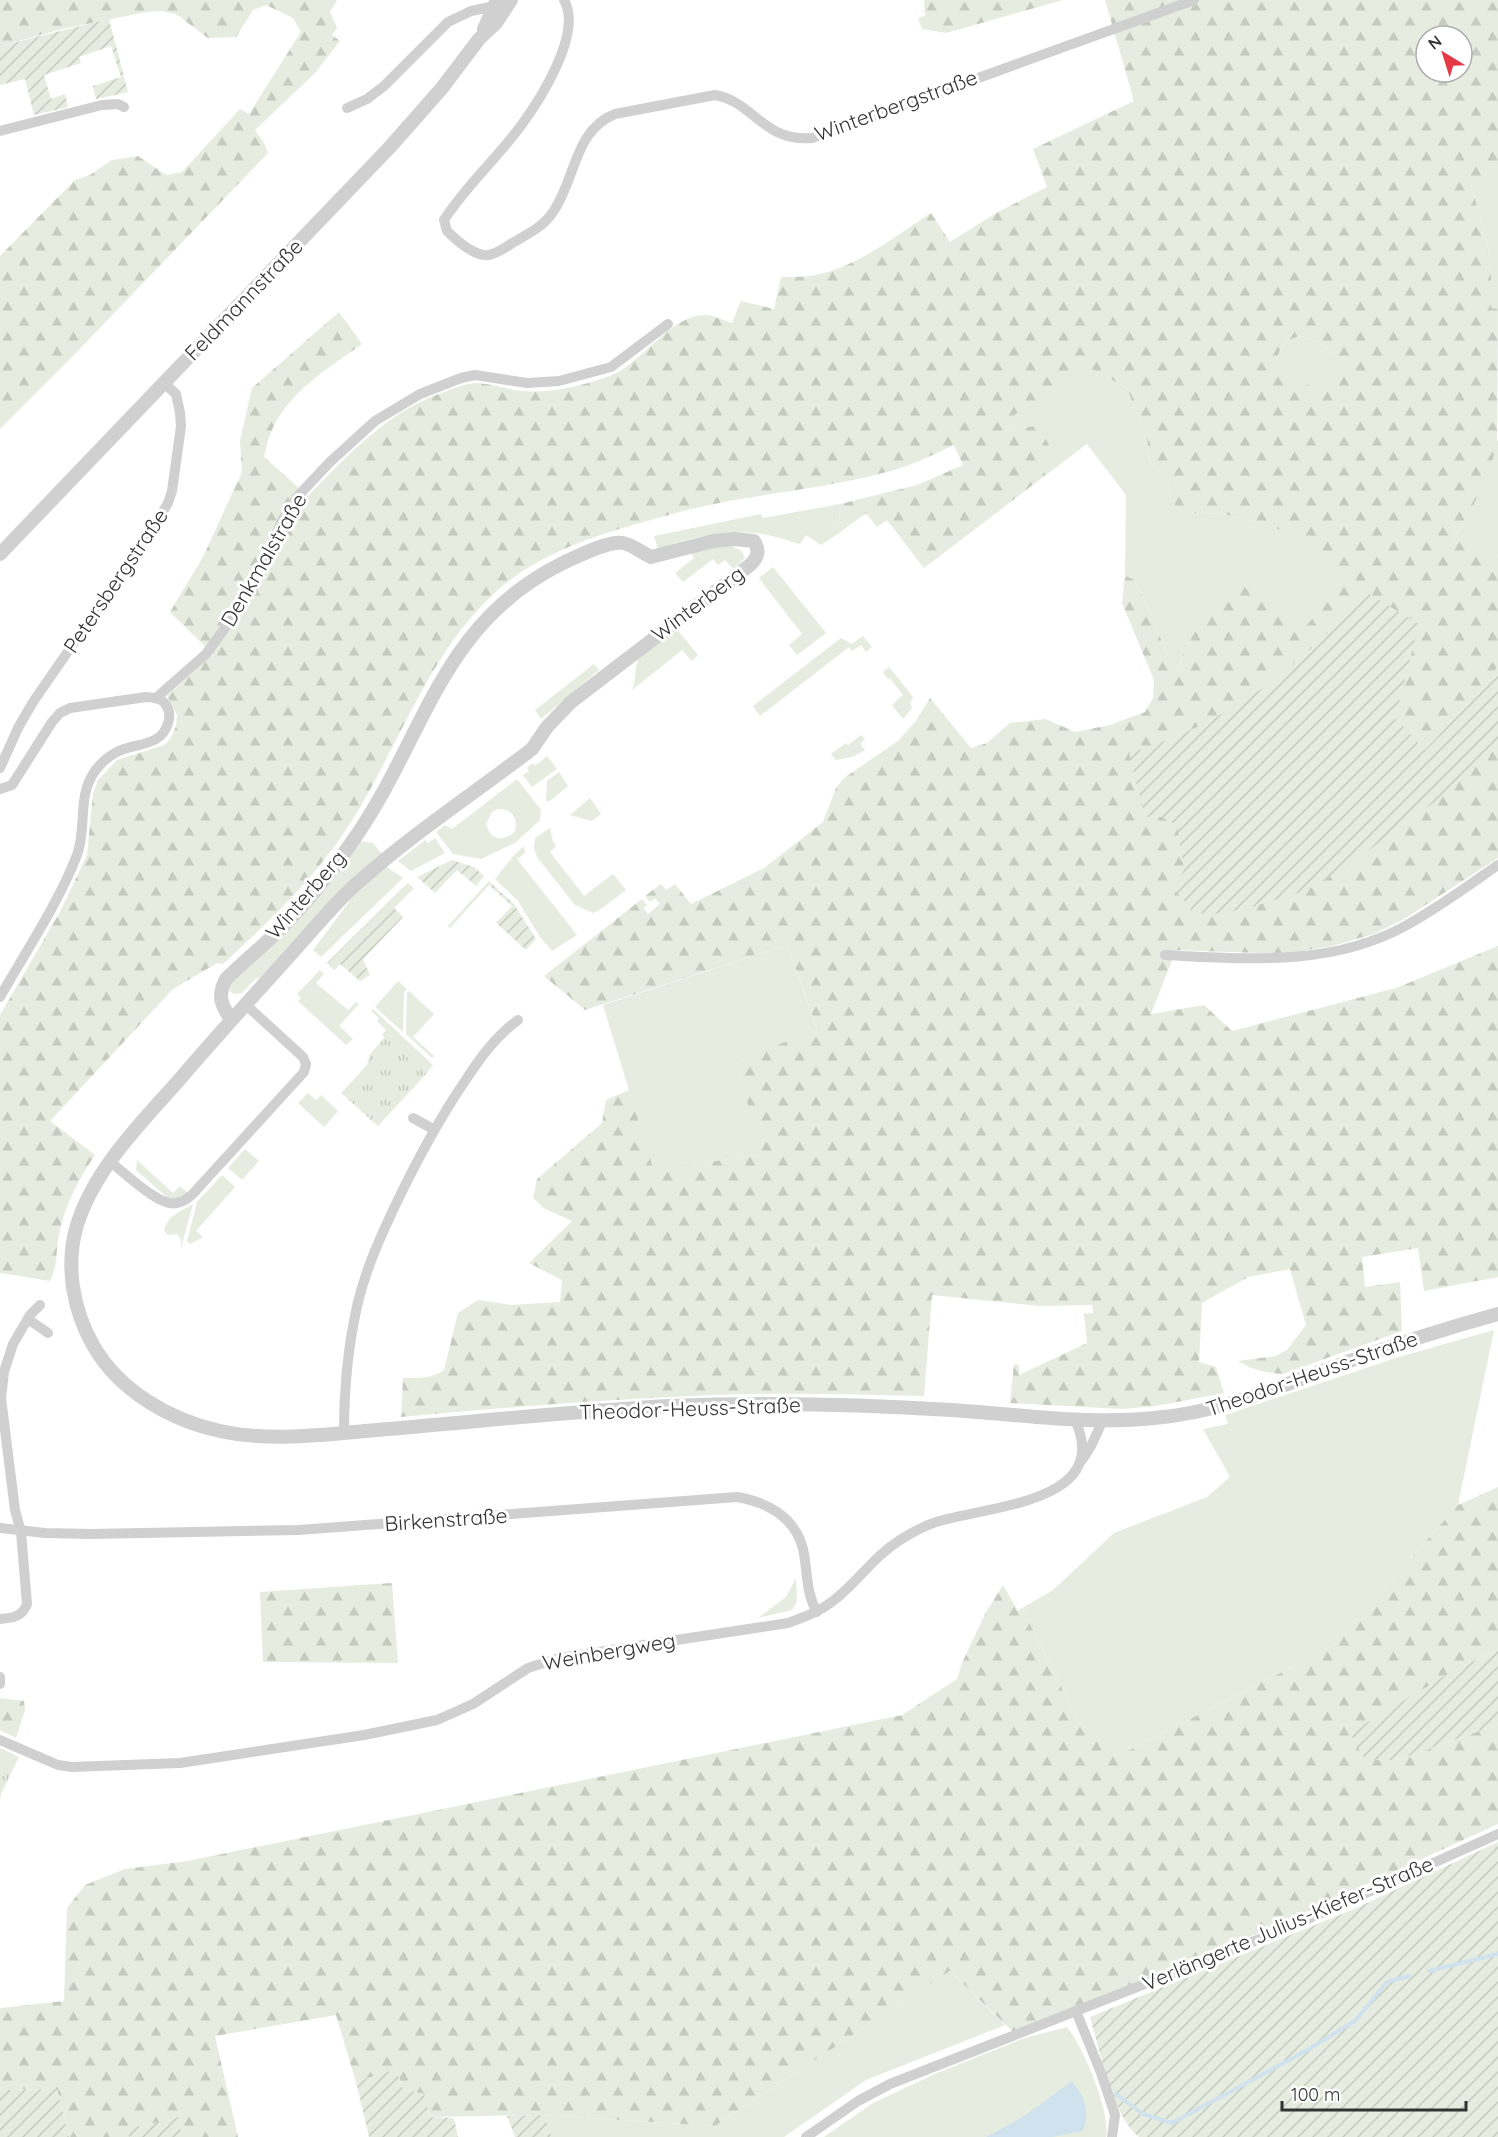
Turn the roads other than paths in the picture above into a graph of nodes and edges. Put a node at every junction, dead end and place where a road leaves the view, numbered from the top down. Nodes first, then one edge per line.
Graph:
1 (511, 0) edge
2 (564, 0) edge
3 (1194, 0) edge
4 (496, 3) edge
5 (479, 39) junction
6 (124, 107) dead end
7 (347, 108) dead end
8 (0, 131) edge
9 (668, 324) dead end
10 (164, 383) junction
11 (0, 554) edge
12 (160, 700) junction
13 (0, 768) edge
14 (0, 789) edge
15 (1498, 865) edge
16 (1165, 955) dead end
17 (0, 997) edge
18 (245, 1004) junction
19 (231, 1020) junction
20 (518, 1020) dead end
21 (413, 1118) dead end
22 (433, 1130) junction
23 (109, 1161) junction
24 (40, 1305) dead end
25 (1498, 1314) edge
26 (28, 1319) junction
27 (48, 1333) dead end
28 (1075, 1420) junction
29 (1103, 1420) junction
30 (344, 1432) junction
31 (1082, 1460) junction
32 (0, 1528) edge
33 (21, 1532) junction
34 (817, 1612) junction
35 (0, 1619) edge
36 (0, 1677) edge
37 (0, 1684) edge
38 (0, 1740) edge
39 (1498, 1834) edge
40 (1076, 2011) junction
41 (806, 2137) edge
42 (1112, 2137) edge

1 - 5 street, Feldmannstraße
2 - 3 street, Winterbergstraße
4 - 5 street, Feldmannstraße
4 - 7 street, Feldmannstraße
5 - 10 street, Feldmannstraße
6 - 8 street
9 - 12 street, Denkmalstraße
10 - 11 street, Feldmannstraße
10 - 13 street, Petersbergstraße
12 - 14 street
12 - 17 street
15 - 16 street
18 - 19 street, Winterberg
18 - 19 street, Winterberg
18 - 23 street
19 - 23 street, Theodor-Heuss-Straße
20 - 22 street
21 - 22 street
22 - 30 street
23 - 30 street, Theodor-Heuss-Straße
24 - 26 street
25 - 29 street, Theodor-Heuss-Straße
26 - 27 street
26 - 33 street
28 - 29 street, Theodor-Heuss-Straße
28 - 30 street, Theodor-Heuss-Straße
28 - 31 street
29 - 31 street, Weinbergweg
31 - 34 street, Weinbergweg
32 - 33 street, Birkenstraße
33 - 34 street, Birkenstraße
33 - 35 street
34 - 38 street, Weinbergweg
36 - 37 street
39 - 40 street, Verlängerte Julius-Kiefer-Straße
40 - 41 street, Verlängerte Julius-Kiefer-Straße
40 - 42 street

